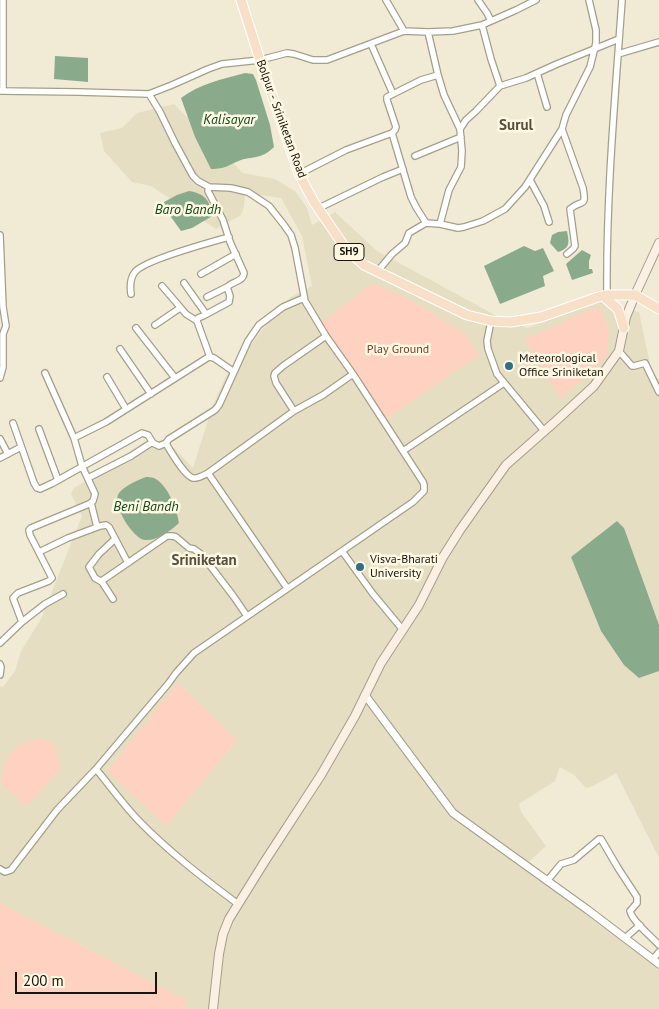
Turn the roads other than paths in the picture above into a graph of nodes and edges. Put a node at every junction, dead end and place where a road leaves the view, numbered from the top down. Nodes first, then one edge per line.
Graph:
1 (3, 0) edge
2 (241, 0) edge
3 (386, 0) edge
4 (478, 0) edge
5 (536, 0) edge
6 (589, 0) edge
7 (622, 0) edge
8 (491, 21) junction
9 (482, 25) junction
10 (404, 32) junction
11 (428, 32) junction
12 (619, 39) junction
13 (659, 42) edge
14 (371, 44) junction
15 (595, 48) junction
16 (618, 54) junction
17 (260, 60) junction
18 (537, 73) junction
19 (438, 75) junction
20 (500, 86) junction
21 (2, 91) edge
22 (149, 94) junction
23 (393, 94) junction
24 (547, 107) dead end
25 (460, 129) junction
26 (562, 129) junction
27 (392, 133) junction
28 (461, 137) junction
29 (415, 156) dead end
30 (404, 169) junction
31 (299, 174) junction
32 (530, 180) junction
33 (208, 186) junction
34 (318, 208) junction
35 (549, 222) dead end
36 (426, 223) junction
37 (440, 224) junction
38 (0, 236) edge
39 (229, 237) junction
40 (659, 243) edge
41 (236, 254) junction
42 (567, 254) dead end
43 (377, 272) junction
44 (201, 274) dead end
45 (184, 284) dead end
46 (162, 286) dead end
47 (228, 287) junction
48 (131, 294) dead end
49 (605, 295) junction
50 (635, 295) junction
51 (207, 297) dead end
52 (304, 298) junction
53 (180, 308) junction
54 (659, 309) edge
55 (206, 314) junction
56 (197, 321) junction
57 (491, 322) junction
58 (155, 325) dead end
59 (136, 328) dead end
60 (624, 328) junction
61 (326, 336) junction
62 (120, 349) dead end
63 (619, 351) junction
64 (210, 357) junction
65 (234, 372) junction
66 (46, 373) dead end
67 (353, 374) junction
68 (107, 377) dead end
69 (0, 378) edge
70 (175, 378) junction
71 (504, 383) junction
72 (659, 392) edge
73 (152, 394) junction
74 (126, 409) junction
75 (294, 411) junction
76 (13, 423) dead end
77 (39, 429) dead end
78 (544, 432) junction
79 (74, 438) junction
80 (0, 439) edge
81 (153, 443) junction
82 (166, 443) junction
83 (21, 447) junction
84 (403, 451) junction
85 (8, 454) junction
86 (0, 458) edge
87 (82, 466) junction
88 (208, 473) junction
89 (88, 478) junction
90 (58, 480) junction
91 (91, 503) junction
92 (97, 527) junction
93 (115, 539) junction
94 (342, 551) junction
95 (39, 552) junction
96 (128, 563) junction
97 (102, 582) junction
98 (288, 588) junction
99 (63, 594) dead end
100 (113, 599) dead end
101 (247, 616) junction
102 (22, 622) junction
103 (403, 630) junction
104 (0, 643) edge
105 (0, 664) edge
106 (0, 675) edge
107 (365, 696) junction
108 (96, 769) junction
109 (0, 869) edge
110 (547, 881) junction
111 (238, 904) junction
112 (640, 925) junction
113 (625, 938) junction
114 (659, 945) edge
115 (659, 952) edge
116 (656, 962) edge
117 (212, 1009) edge

1 - 21 street
2 - 17 main road, Bolpur - Sriniketan Road / SH9
3 - 10 street
4 - 8 street
5 - 8 street
6 - 15 street
7 - 12 street
8 - 9 street
9 - 11 street
9 - 20 street
10 - 11 street
10 - 14 street
11 - 19 street
12 - 15 street
12 - 16 street
13 - 16 street
14 - 17 street
14 - 23 street
15 - 18 street
15 - 26 street
16 - 49 street
17 - 22 street
17 - 31 main road, Bolpur - Sriniketan Road / SH9
18 - 20 street
18 - 24 street
19 - 23 street
19 - 25 street
20 - 25 street
21 - 22 street
22 - 33 street
23 - 27 street
25 - 28 street
26 - 32 street
26 - 42 street
27 - 30 street
27 - 31 street
28 - 29 street
28 - 37 street
30 - 34 street
30 - 36 street
31 - 34 main road, Bolpur - Sriniketan Road / SH9
32 - 35 street
32 - 37 street
33 - 39 street
33 - 52 street
34 - 43 main road, Bolpur - Sriniketan Road / SH9
36 - 37 street
36 - 43 street
38 - 69 street
39 - 41 street
39 - 48 street
40 - 50 main road
41 - 44 street
41 - 47 street
43 - 57 main road, Bolpur - Sriniketan Road / SH9
45 - 55 street
46 - 53 street
47 - 51 street
47 - 55 street
49 - 50 main road, Bolpur - Sriniketan Road / SH9
49 - 57 main road, Bolpur - Sriniketan Road / SH9
49 - 60 main road
50 - 54 main road
50 - 60 main road
52 - 61 street
52 - 65 street
53 - 56 street
53 - 58 street
55 - 56 street
56 - 64 street
57 - 71 street
59 - 70 street
60 - 63 main road
61 - 67 street
61 - 75 street
62 - 73 street
63 - 72 street
63 - 78 main road
64 - 65 street
64 - 70 street
65 - 82 street
66 - 79 street
67 - 75 street
67 - 84 street
68 - 74 street
70 - 73 street
71 - 78 street
71 - 84 street
73 - 74 street
74 - 79 street
75 - 88 street
76 - 83 street
77 - 90 street
78 - 103 main road
79 - 87 street
80 - 85 street
81 - 82 street
81 - 87 street
81 - 89 street
82 - 88 street
83 - 85 street
83 - 90 street
84 - 94 street
85 - 86 street
87 - 89 street
87 - 90 street
88 - 98 street
89 - 91 street
91 - 92 street
91 - 95 street
92 - 93 street
92 - 95 street
93 - 96 street
93 - 97 street
94 - 98 street
94 - 103 street
95 - 102 street
96 - 97 street
96 - 101 street
97 - 100 street
98 - 101 street
99 - 102 street
101 - 108 street
102 - 104 street
103 - 107 main road
105 - 106 street
107 - 110 street
107 - 111 main road
108 - 109 street
108 - 111 street
110 - 112 street
110 - 113 street
111 - 117 main road
112 - 113 street
112 - 114 street
113 - 116 street
115 - 116 street

